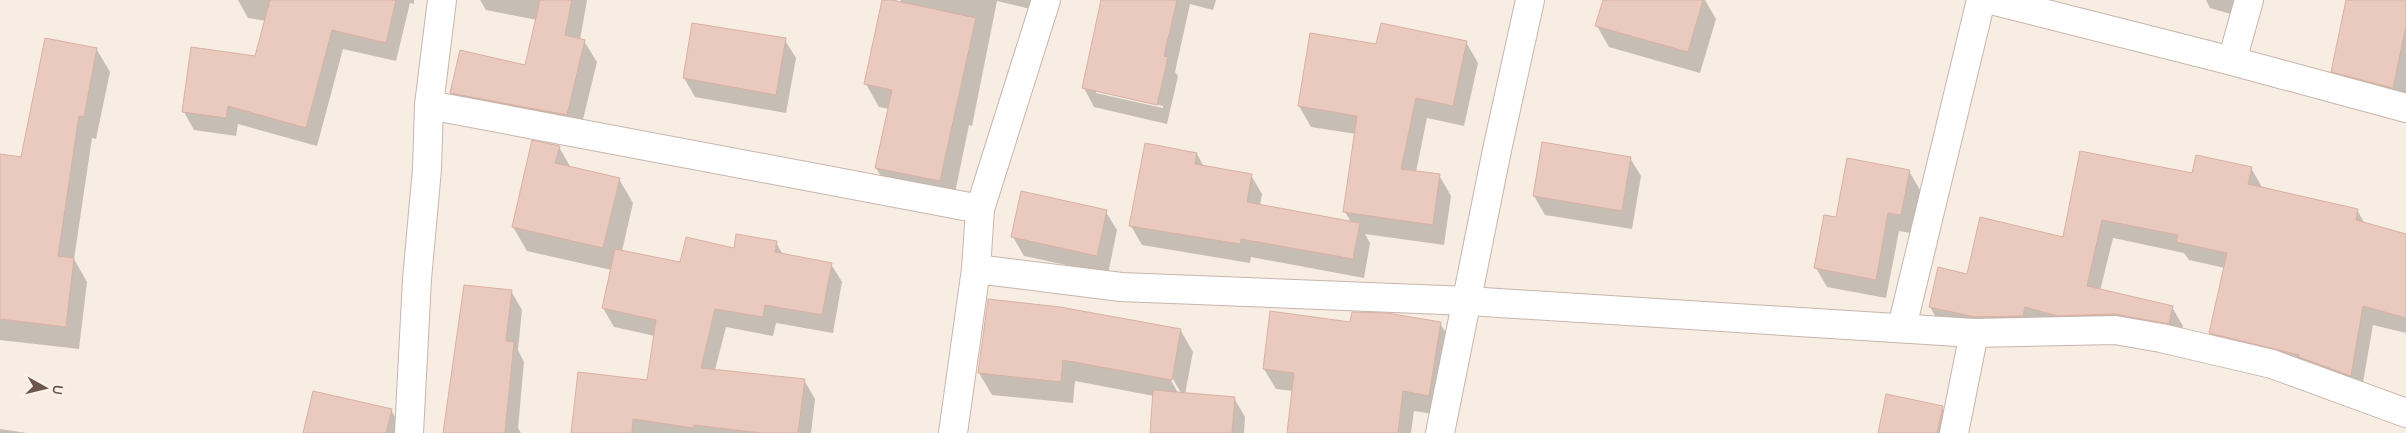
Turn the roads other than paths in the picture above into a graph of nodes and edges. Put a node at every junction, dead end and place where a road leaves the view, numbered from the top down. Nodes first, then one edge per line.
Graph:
1 (442, 0) edge
2 (1046, 0) edge
3 (1530, 0) edge
4 (1981, 0) edge
5 (1991, 0) edge
6 (2249, 0) edge
7 (2232, 61) junction
8 (429, 105) junction
9 (2406, 108) edge
10 (980, 209) junction
11 (976, 268) junction
12 (1468, 301) junction
13 (1902, 328) junction
14 (1974, 334) junction
15 (2406, 413) edge
16 (408, 433) edge
17 (953, 433) edge
18 (1440, 433) edge
19 (1954, 433) edge

1 - 8 street
2 - 10 street
3 - 12 street
4 - 13 street
5 - 7 street
6 - 7 street
7 - 9 street
8 - 10 street
8 - 16 street
10 - 11 street
11 - 12 street
11 - 17 street
12 - 13 street
12 - 18 street
13 - 14 street
14 - 15 street
14 - 19 street

